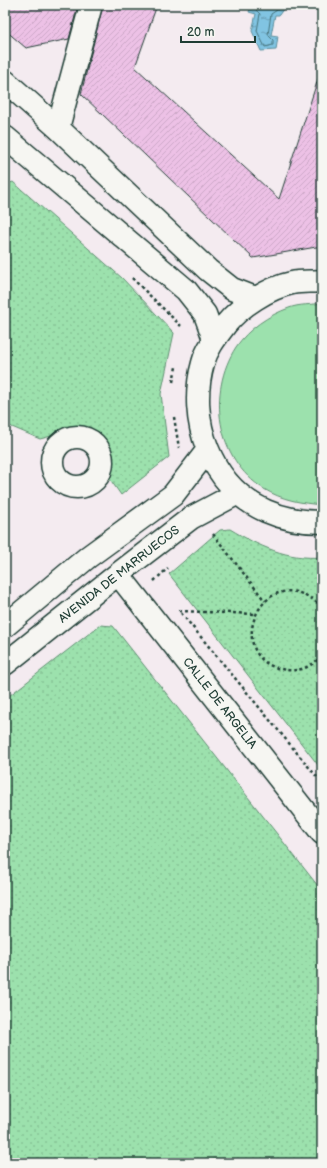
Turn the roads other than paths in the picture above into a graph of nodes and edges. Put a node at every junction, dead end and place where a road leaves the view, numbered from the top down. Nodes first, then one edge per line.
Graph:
1 (91, 5) edge
2 (5, 81) edge
3 (58, 128) junction
4 (5, 137) edge
5 (322, 281) edge
6 (255, 298) junction
7 (214, 339) junction
8 (207, 451) junction
9 (238, 493) junction
10 (322, 522) edge
11 (118, 574) junction
12 (5, 626) edge
13 (5, 664) edge
14 (322, 833) edge

1 - 3 street
2 - 3 street
3 - 6 street
4 - 7 street
5 - 6 street
6 - 7 street
7 - 8 street
8 - 9 street
8 - 12 street
9 - 10 street
9 - 11 street, AVENIDA DE MARRUECOS
11 - 13 street, AVENIDA DE MARRUECOS
11 - 14 street, CALLE DE ARGELIA

